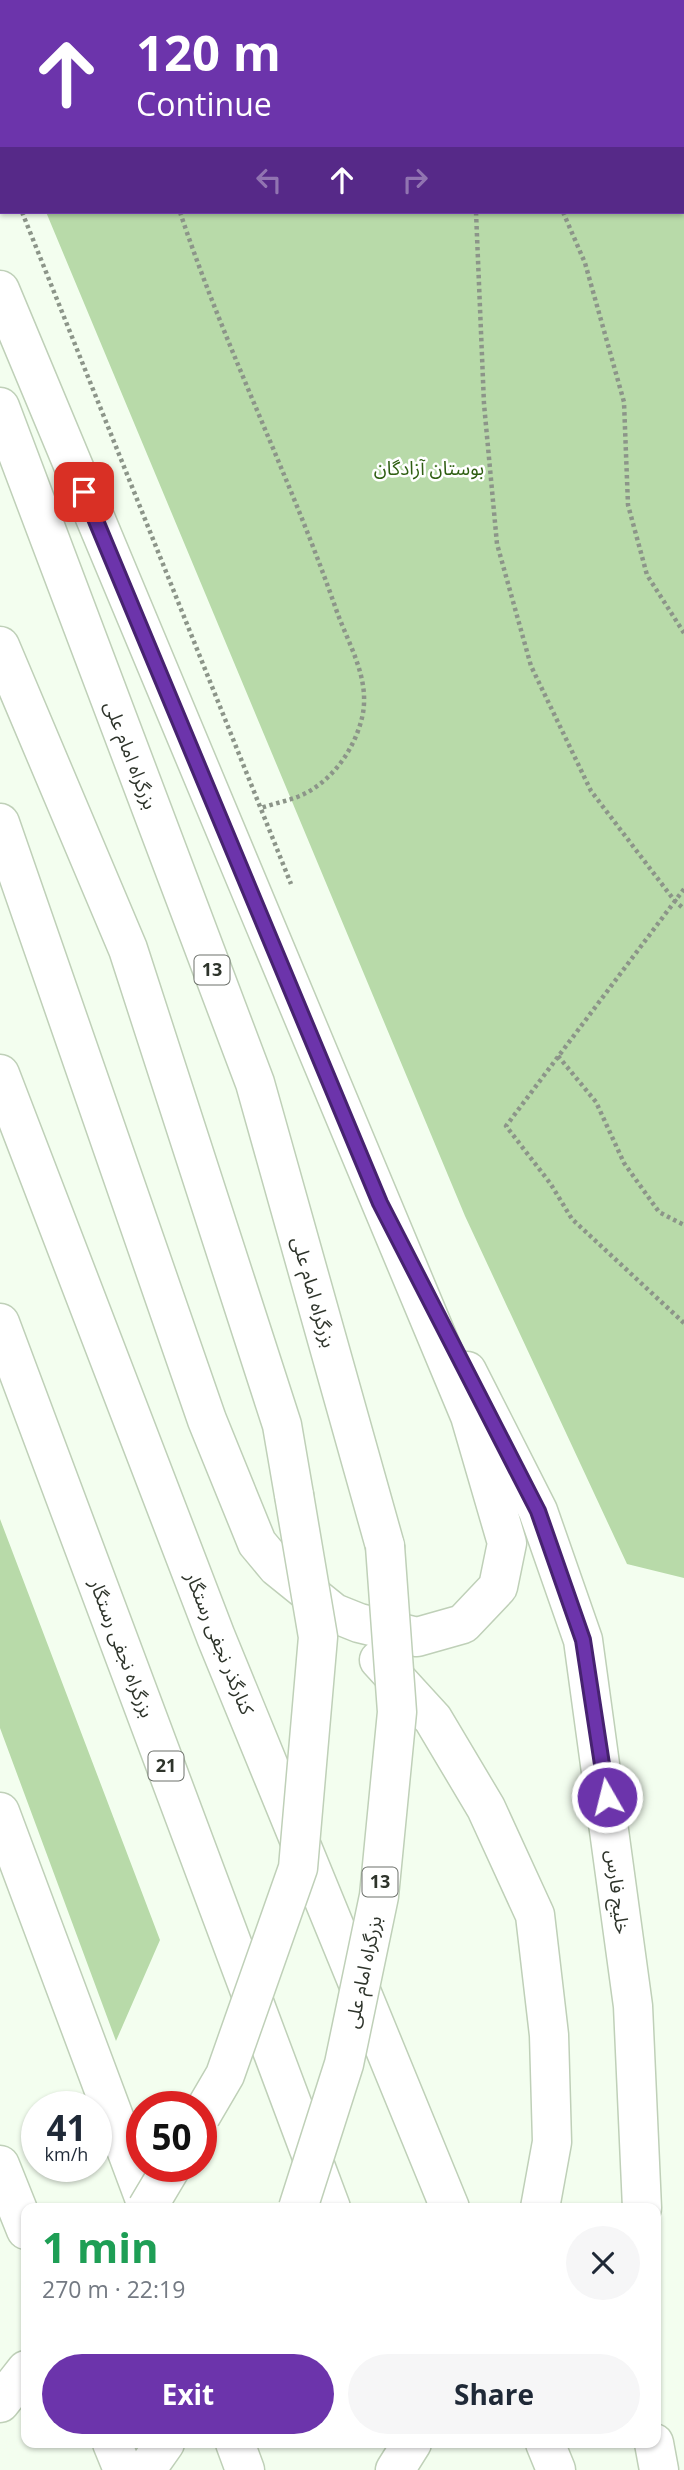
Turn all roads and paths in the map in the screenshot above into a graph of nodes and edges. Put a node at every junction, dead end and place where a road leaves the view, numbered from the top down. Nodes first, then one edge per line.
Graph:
1 (181, 214) edge
2 (476, 214) edge
3 (564, 214) edge
4 (0, 290) edge
5 (0, 407) edge
6 (684, 633) edge
7 (0, 646) edge
8 (261, 808) dead end
9 (0, 823) edge
10 (684, 889) edge
11 (674, 900) junction
12 (684, 909) edge
13 (558, 1056) junction
14 (0, 1074) edge
15 (380, 1203) junction
16 (684, 1225) edge
17 (0, 1323) edge
18 (684, 1324) edge
19 (334, 1613) junction
20 (0, 1812) edge
21 (216, 2091) edge
22 (0, 2165) edge
23 (163, 2182) edge
24 (146, 2203) edge
25 (151, 2203) edge
26 (300, 2203) edge
27 (329, 2203) edge
28 (448, 2203) edge
29 (541, 2203) edge
30 (642, 2203) edge
31 (21, 2218) edge
32 (21, 2376) edge
33 (0, 2403) edge
34 (114, 2448) edge
35 (161, 2448) edge
36 (237, 2448) edge
37 (409, 2448) edge
38 (421, 2448) edge
39 (547, 2448) edge
40 (655, 2448) edge
41 (123, 2470) edge
42 (146, 2470) edge
43 (245, 2470) edge
44 (395, 2470) edge
45 (429, 2470) edge
46 (556, 2470) edge
47 (659, 2470) edge

1 - 8 path
2 - 11 path
3 - 6 path
4 - 15 main road
5 - 26 main road, بزرگراه امام علی / 13, bridge
7 - 21 main road, bridge
9 - 19 main road
10 - 11 path
11 - 12 path
11 - 13 path
13 - 16 path
13 - 18 path
14 - 28 main road, کنارگذر نجفی رستگار
15 - 19 main road
15 - 30 main road, خلیج فارس
17 - 27 main road, بزرگراه نجفی رستگار / 21
19 - 29 main road
20 - 24 main road
22 - 31 main road
23 - 25 main road, bridge
32 - 33 main road
34 - 41 main road
35 - 42 main road
36 - 43 main road
37 - 44 main road
38 - 45 main road
39 - 46 main road
40 - 47 main road

